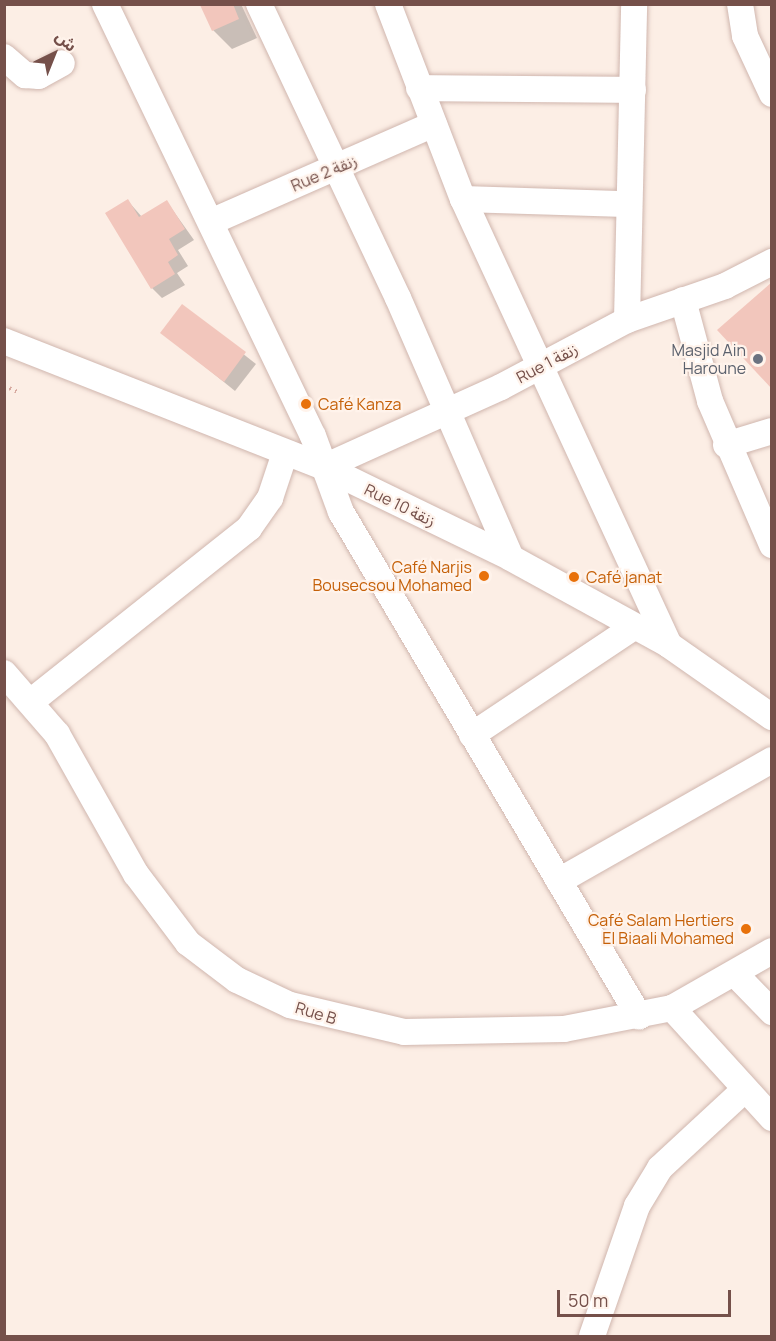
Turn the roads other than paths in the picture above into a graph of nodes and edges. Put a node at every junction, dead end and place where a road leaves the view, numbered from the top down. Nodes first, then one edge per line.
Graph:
1 (105, 4) edge
2 (259, 4) edge
3 (388, 4) edge
4 (634, 4) edge
5 (740, 4) edge
6 (4, 57) edge
7 (62, 63) dead end
8 (419, 88) junction
9 (633, 90) junction
10 (771, 94) edge
11 (434, 124) junction
12 (336, 167) junction
13 (463, 199) junction
14 (626, 204) junction
15 (213, 220) junction
16 (771, 262) edge
17 (683, 300) junction
18 (627, 320) junction
19 (4, 341) edge
20 (538, 369) junction
21 (448, 411) junction
22 (771, 431) edge
23 (726, 444) junction
24 (285, 453) junction
25 (324, 468) junction
26 (771, 545) edge
27 (511, 558) junction
28 (634, 627) junction
29 (669, 645) junction
30 (8, 683) edge
31 (33, 700) junction
32 (771, 717) edge
33 (472, 735) junction
34 (771, 760) edge
35 (559, 881) junction
36 (771, 951) edge
37 (736, 975) junction
38 (672, 1008) junction
39 (771, 1012) edge
40 (639, 1016) junction
41 (742, 1092) junction
42 (771, 1118) edge
43 (592, 1336) edge

1 - 15 street
2 - 12 street
3 - 8 street
4 - 9 street
5 - 10 street
6 - 7 street
8 - 9 street
8 - 11 street
9 - 14 street
11 - 12 street, Rue 2 زنقة
11 - 13 street
12 - 15 street, Rue 2 زنقة
12 - 21 street
13 - 14 street
13 - 20 street
14 - 18 street
15 - 25 street
16 - 17 street, Rue 1 زنقة
17 - 18 street, Rue 1 زنقة
17 - 23 street
18 - 20 street, Rue 1 زنقة
19 - 24 street, Rue 10 زنقة
20 - 21 street, Rue 1 زنقة
20 - 29 street
21 - 25 street, Rue 1 زنقة
21 - 27 street
22 - 23 street
23 - 26 street
24 - 25 street, Rue 10 زنقة
24 - 31 street
25 - 27 street, Rue 10 زنقة
25 - 33 street
27 - 28 street, Rue 10 زنقة
28 - 29 street, Rue 10 زنقة
28 - 33 street
29 - 32 street, Rue 10 زنقة
30 - 31 street, Rue B
31 - 40 street, Rue B
33 - 35 street
34 - 35 street
35 - 40 street
36 - 37 street, Rue B
37 - 38 street, Rue B
37 - 39 street
38 - 40 street, Rue B
38 - 41 street
41 - 42 street
41 - 43 street

